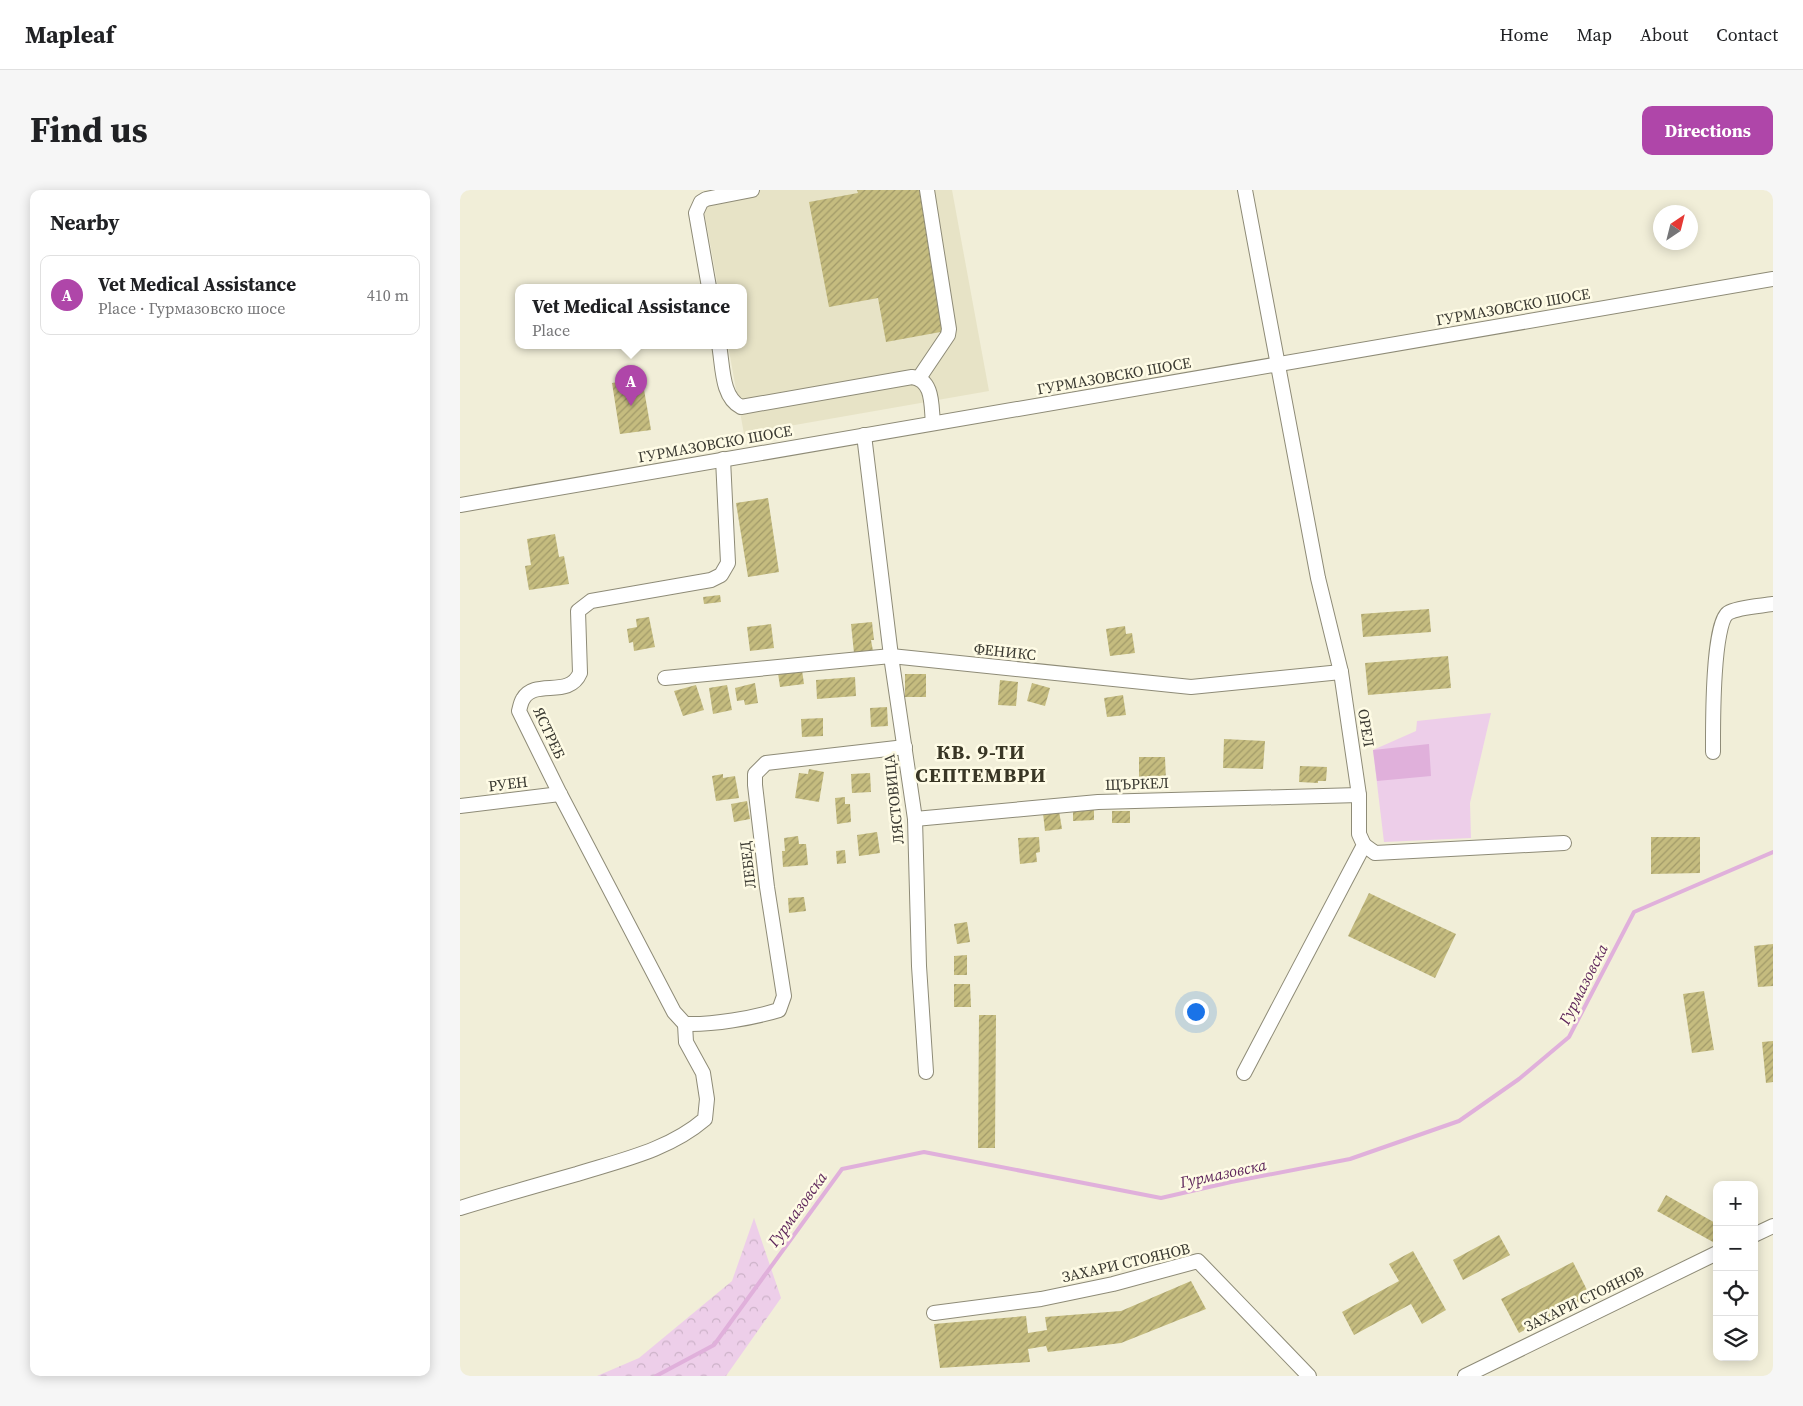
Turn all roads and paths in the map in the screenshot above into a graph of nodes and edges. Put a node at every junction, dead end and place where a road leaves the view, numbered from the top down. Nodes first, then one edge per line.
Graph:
1 (752, 190) edge
2 (927, 190) edge
3 (1245, 190) edge
4 (1773, 279) edge
5 (708, 284) edge
6 (720, 349) edge
7 (1278, 364) junction
8 (918, 378) junction
9 (933, 423) junction
10 (864, 435) junction
11 (723, 460) junction
12 (460, 505) edge
13 (1773, 604) edge
14 (891, 656) junction
15 (1341, 672) junction
16 (665, 678) dead end
17 (905, 747) junction
18 (1713, 752) dead end
19 (560, 794) junction
20 (1360, 795) junction
21 (460, 806) edge
22 (915, 819) junction
23 (1564, 843) dead end
24 (1364, 845) junction
25 (685, 1024) junction
26 (926, 1072) dead end
27 (1244, 1072) dead end
28 (460, 1208) edge
29 (1773, 1226) edge
30 (1758, 1233) edge
31 (1713, 1254) edge
32 (934, 1313) dead end
33 (1309, 1376) edge
34 (1465, 1376) edge

1 - 5 street
2 - 8 street
3 - 7 street, ОРЕЛ
4 - 7 street, ГУРМАЗОВСКО ШОСЕ
6 - 8 street
7 - 9 street, ГУРМАЗОВСКО ШОСЕ
7 - 15 street, ОРЕЛ
8 - 9 street
9 - 10 street, ГУРМАЗОВСКО ШОСЕ
10 - 11 street, ГУРМАЗОВСКО ШОСЕ
10 - 14 street, ЛЯСТОВИЦА
11 - 12 street, ГУРМАЗОВСКО ШОСЕ
11 - 19 street, ЯСТРЕБ
13 - 18 street
14 - 15 street, ФЕНИКС
14 - 16 street, ФЕНИКС
14 - 17 street, ЛЯСТОВИЦА
15 - 20 street, ОРЕЛ
17 - 22 street, ЛЯСТОВИЦА
17 - 25 street, ЛЕБЕД
19 - 21 street, РУЕН
19 - 25 street, ЯСТРЕБ
20 - 22 street, ЩЪРКЕЛ
20 - 24 street, ОРЕЛ
22 - 26 street, ЛЯСТОВИЦА
23 - 24 street
24 - 27 street
25 - 28 street
29 - 30 street
31 - 34 street, ЗАХАРИ СТОЯНОВ
32 - 33 street, ЗАХАРИ СТОЯНОВ

